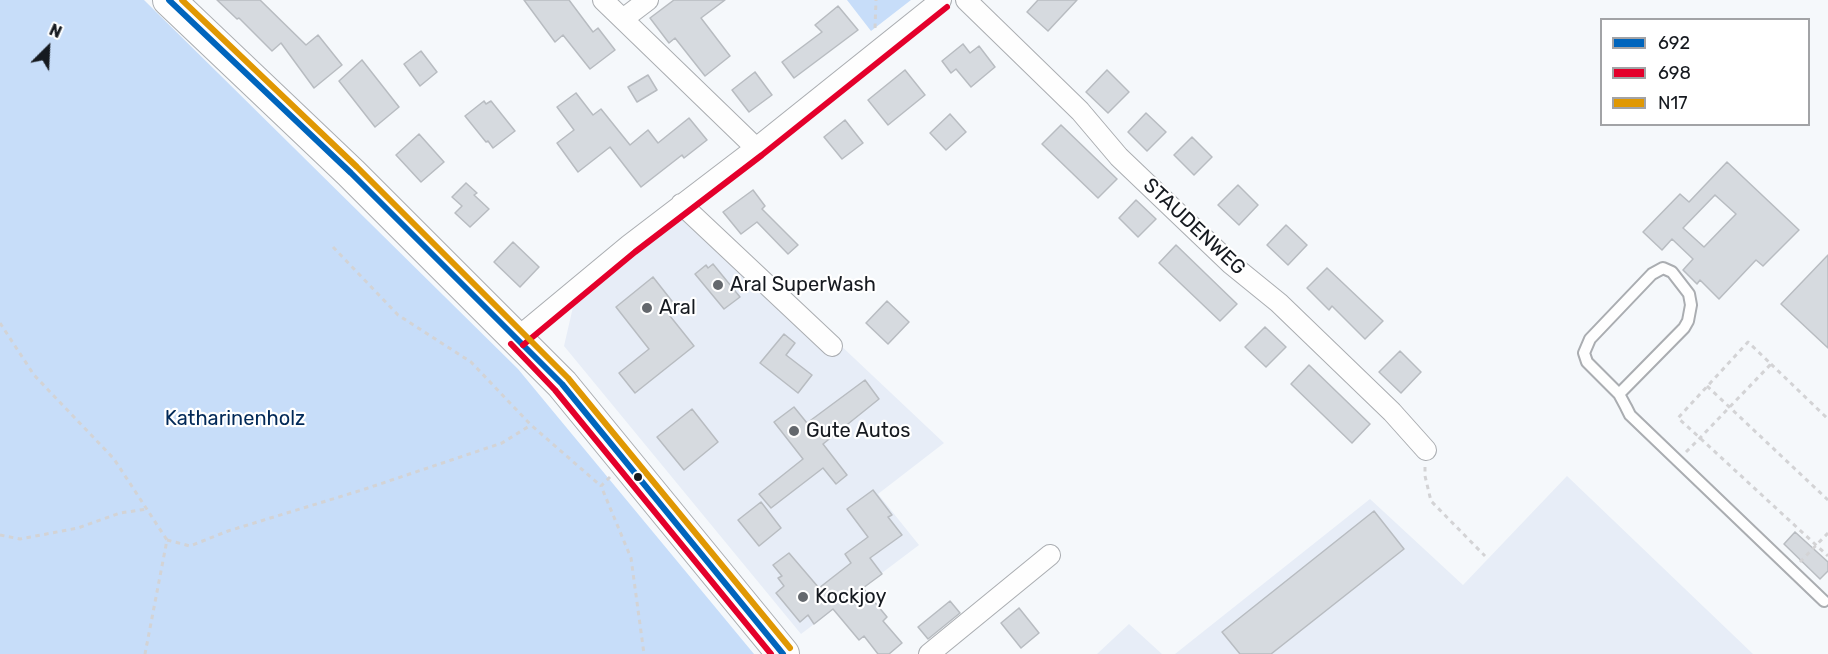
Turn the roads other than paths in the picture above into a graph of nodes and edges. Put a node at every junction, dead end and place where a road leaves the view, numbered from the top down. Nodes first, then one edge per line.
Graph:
1 (169, 0) edge
2 (603, 0) edge
3 (648, 0) edge
4 (941, 0) edge
5 (966, 0) edge
6 (623, 19) junction
7 (756, 148) junction
8 (681, 204) junction
9 (517, 338) junction
10 (832, 346) dead end
11 (1619, 394) junction
12 (1426, 450) road end
13 (1050, 555) dead end
14 (1824, 601) dead end
15 (783, 654) edge
16 (929, 654) edge

1 - 9 main road
2 - 6 street
3 - 6 street
4 - 7 street
5 - 12 street, STAUDENWEG
6 - 7 street
7 - 8 street
8 - 9 street
8 - 10 street
9 - 15 main road
11 - 11 lane
11 - 14 lane
13 - 16 street

